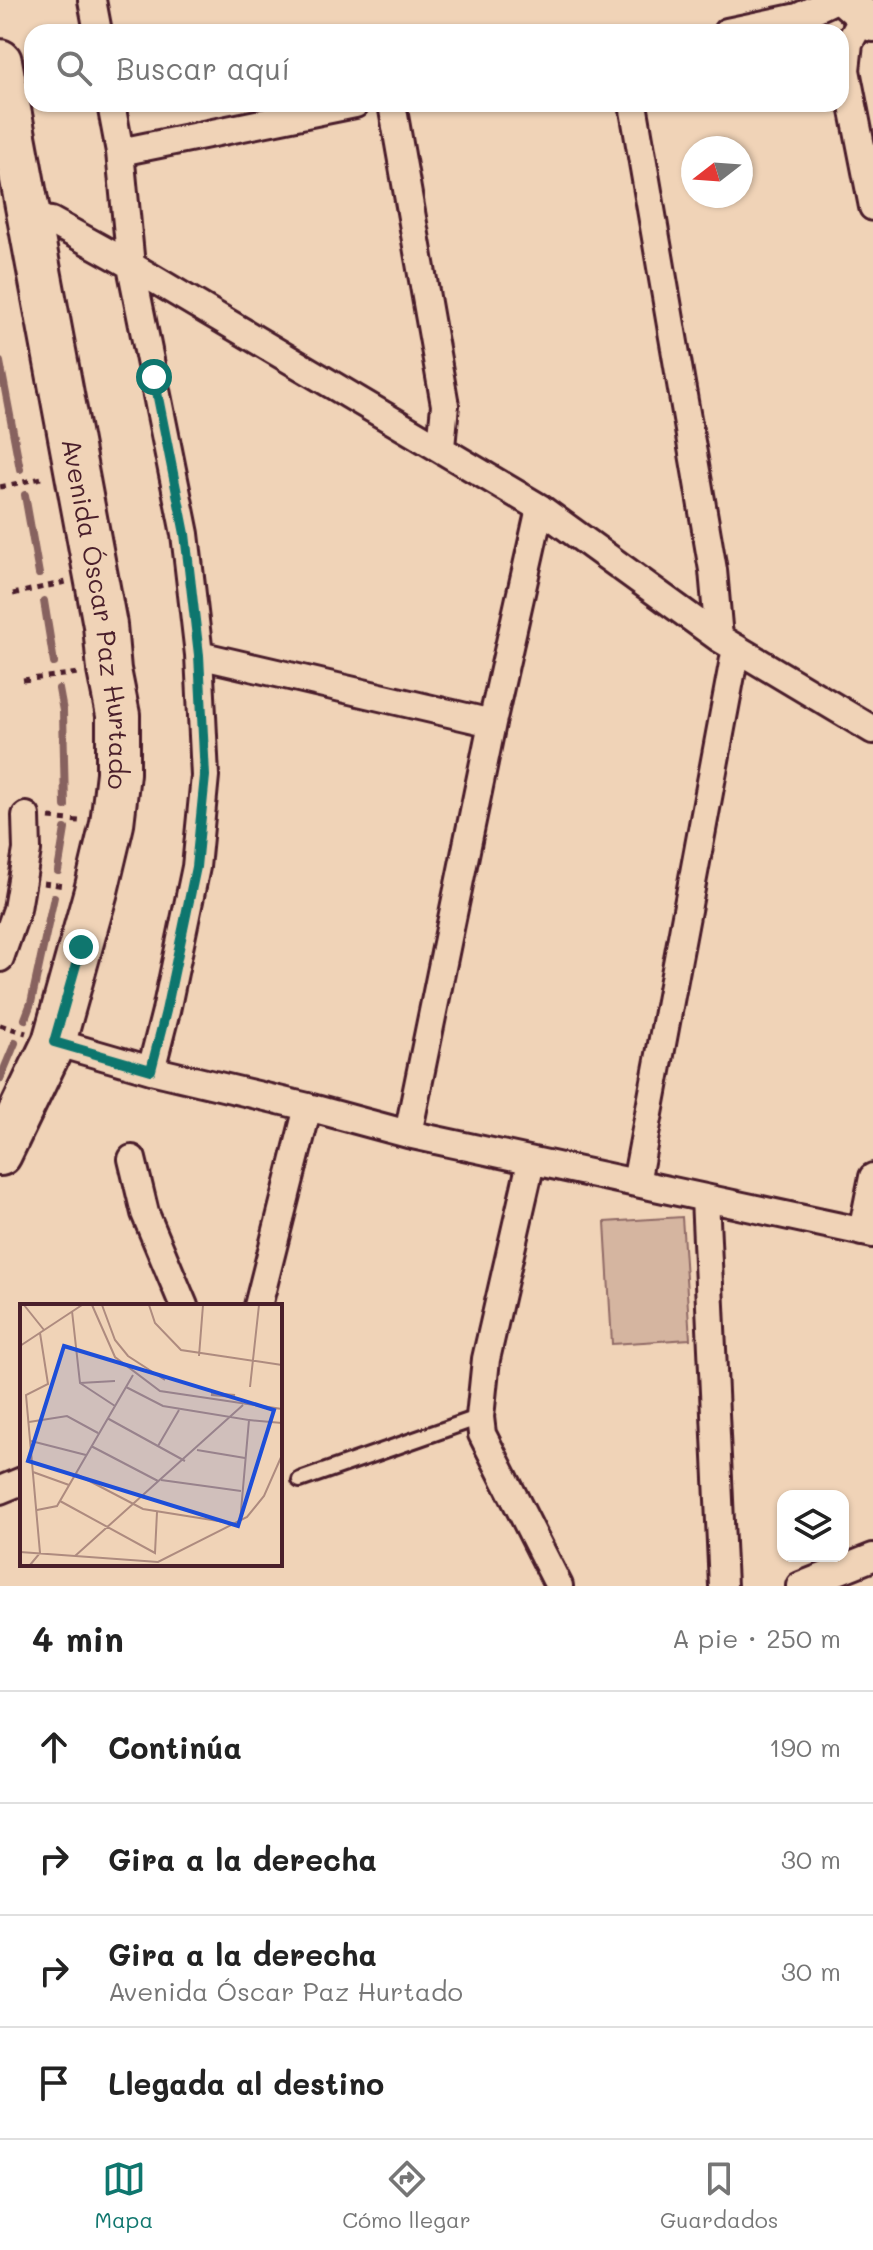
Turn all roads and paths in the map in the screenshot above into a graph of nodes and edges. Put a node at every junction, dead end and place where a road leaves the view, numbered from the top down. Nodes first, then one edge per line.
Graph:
1 (92, 0) edge
2 (834, 0) edge
3 (861, 13) edge
4 (96, 24) edge
5 (765, 24) edge
6 (849, 43) edge
7 (0, 61) edge
8 (849, 85) edge
9 (112, 112) edge
10 (316, 112) edge
11 (393, 112) edge
12 (634, 112) edge
13 (120, 152) junction
14 (873, 207) edge
15 (40, 220) junction
16 (126, 262) junction
17 (441, 447) junction
18 (77, 470) junction
19 (0, 487) edge
20 (540, 508) junction
21 (96, 575) junction
22 (13, 594) dead end
23 (728, 643) junction
24 (199, 655) junction
25 (109, 670) junction
26 (23, 680) dead end
27 (492, 723) junction
28 (873, 730) edge
29 (26, 816) joint
30 (112, 824) junction
31 (22, 880) junction
32 (96, 891) junction
33 (0, 958) edge
34 (54, 1042) junction
35 (151, 1070) junction
36 (308, 1107) junction
37 (408, 1134) junction
38 (0, 1154) edge
39 (132, 1159) dead end
40 (531, 1162) junction
41 (873, 1177) edge
42 (636, 1183) junction
43 (705, 1198) junction
44 (868, 1233) edge
45 (183, 1304) edge
46 (259, 1304) edge
47 (480, 1417) junction
48 (300, 1480) dead end
49 (20, 1482) edge
50 (0, 1490) edge
51 (861, 1570) edge
52 (559, 1586) edge
53 (723, 1586) edge
54 (800, 1586) edge

1 - 4 street
2 - 5 street
3 - 6 street
7 - 15 main road, Avenida Óscar Paz Hurtado
8 - 14 street
9 - 13 street
10 - 13 street
11 - 17 street
12 - 23 street
13 - 16 street
15 - 16 street
15 - 18 main road, Avenida Óscar Paz Hurtado
16 - 17 street
16 - 24 street
17 - 20 street
18 - 19 path
18 - 21 main road, Avenida Óscar Paz Hurtado
20 - 23 street
20 - 27 street
21 - 22 path
21 - 25 main road, Avenida Óscar Paz Hurtado
23 - 28 street
23 - 42 street
24 - 27 street
24 - 35 street
25 - 26 path
25 - 30 main road, Avenida Óscar Paz Hurtado
27 - 37 street
29 - 30 path
29 - 31 street
30 - 32 main road, Avenida Óscar Paz Hurtado
31 - 32 path
31 - 33 street
32 - 34 main road, Avenida Óscar Paz Hurtado
34 - 35 street
34 - 38 main road, Avenida Óscar Paz Hurtado
35 - 36 street
36 - 37 street
36 - 46 street
37 - 40 street
39 - 45 street
40 - 42 street
40 - 47 street
41 - 44 street
42 - 43 street
43 - 44 street
43 - 53 street
47 - 48 lane
47 - 52 street
49 - 50 street
51 - 54 street

